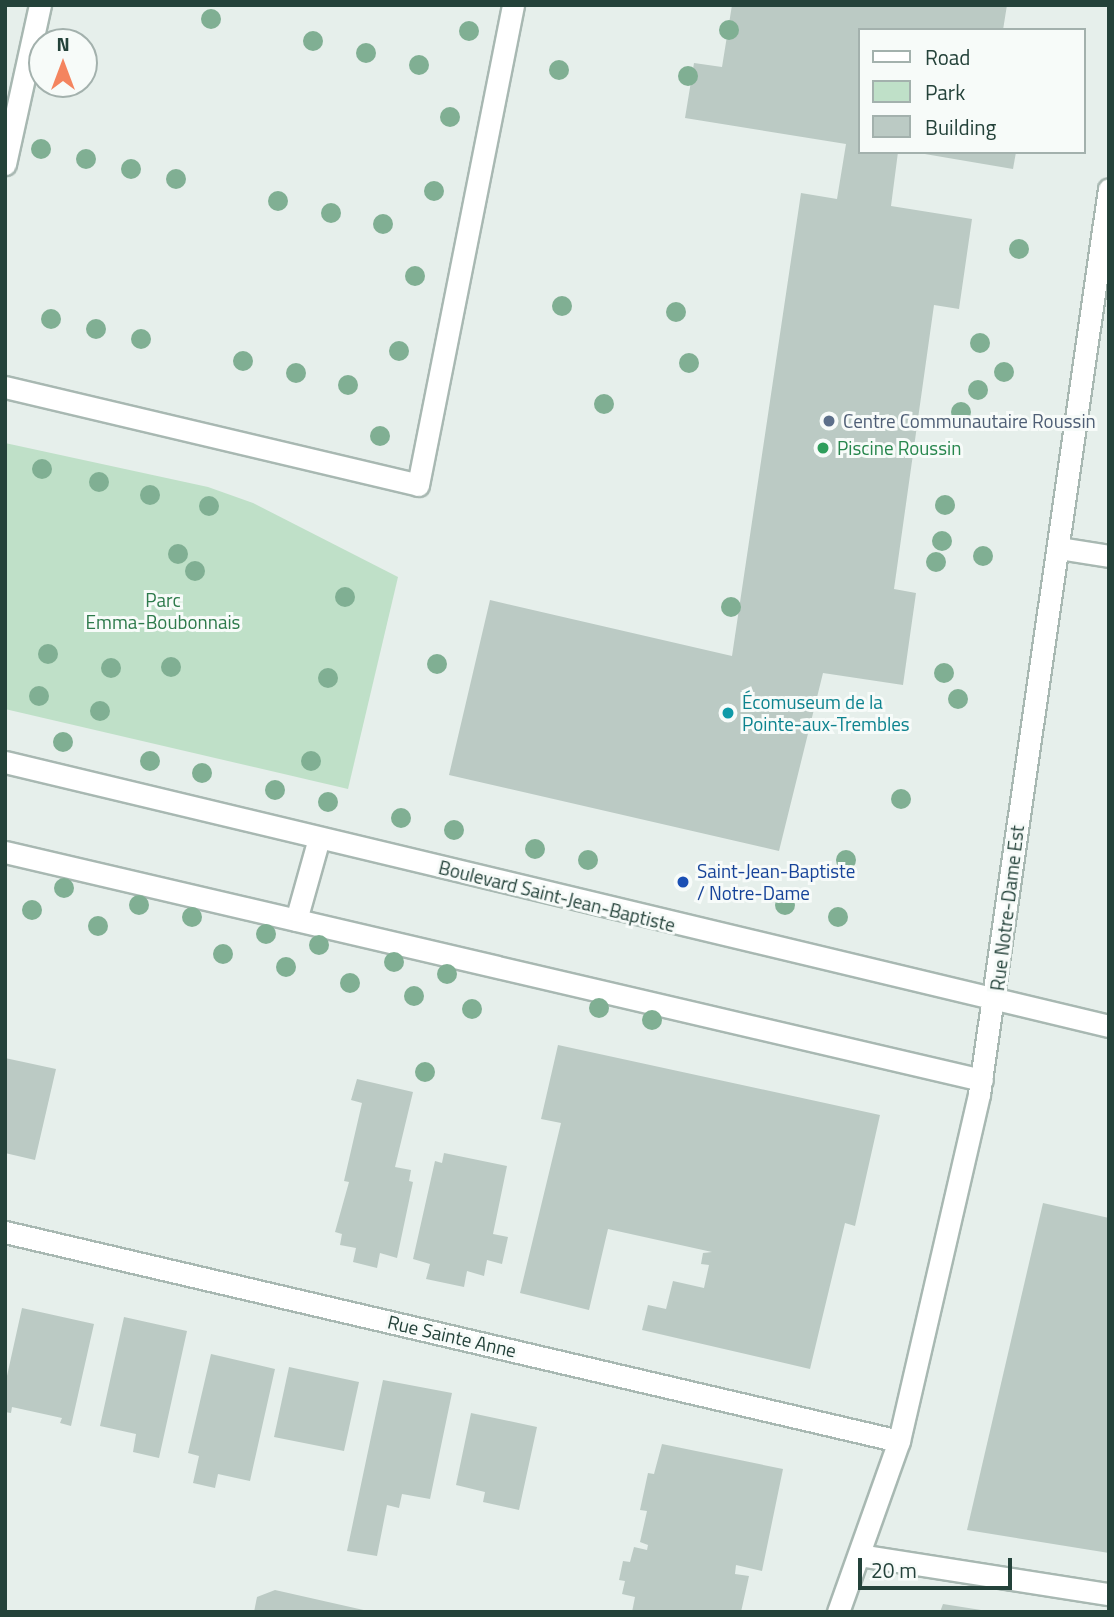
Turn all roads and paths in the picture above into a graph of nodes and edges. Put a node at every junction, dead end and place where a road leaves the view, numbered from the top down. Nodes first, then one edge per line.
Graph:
1 (40, 5) edge
2 (513, 5) edge
3 (5, 164) edge
4 (1109, 189) edge
5 (5, 387) edge
6 (1059, 548) junction
7 (1109, 556) edge
8 (5, 762) edge
9 (319, 838) junction
10 (5, 852) edge
11 (296, 920) junction
12 (995, 1001) junction
13 (1109, 1026) edge
14 (982, 1080) junction
15 (5, 1232) edge
16 (899, 1441) junction
17 (859, 1555) junction
18 (1109, 1594) edge
19 (838, 1612) edge

1 - 3 main road
2 - 5 main road
4 - 6 main road, Rue Notre-Dame Est
6 - 7 main road
6 - 12 main road, Rue Notre-Dame Est
8 - 9 main road, Boulevard Saint-Jean-Baptiste
9 - 11 main road
9 - 12 main road, Boulevard Saint-Jean-Baptiste
10 - 11 main road
11 - 14 main road
12 - 13 main road, Boulevard Saint-Jean-Baptiste
12 - 14 main road, Rue Notre-Dame Est
14 - 16 main road, Rue Notre-Dame Est
15 - 16 main road, Rue Sainte Anne
16 - 17 main road, Rue Notre-Dame Est
17 - 18 main road
17 - 19 main road, Rue Notre-Dame Est

